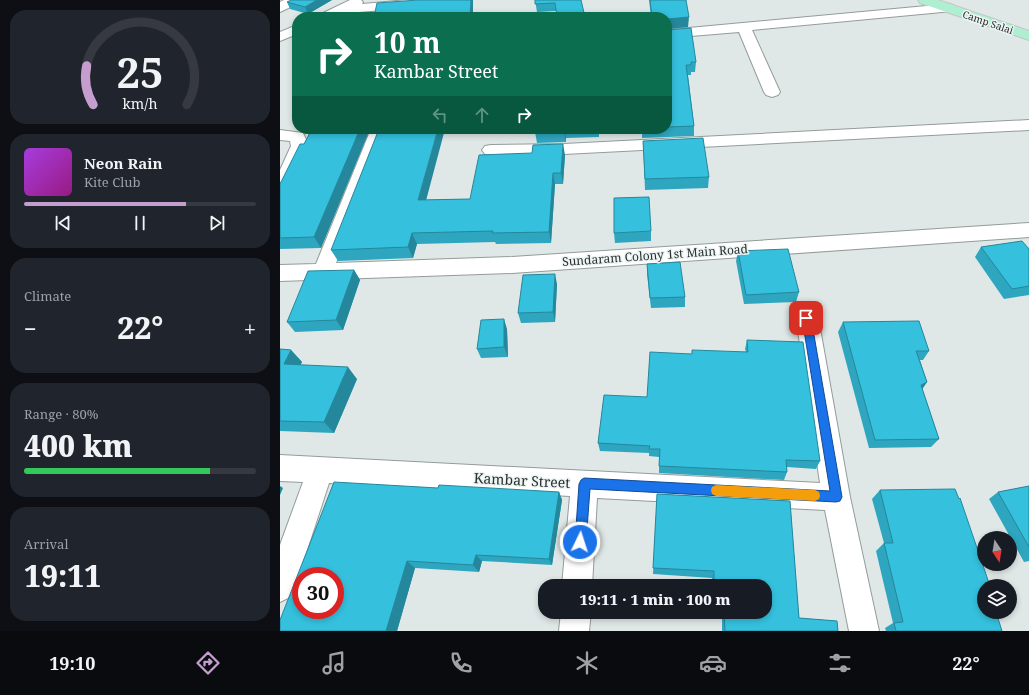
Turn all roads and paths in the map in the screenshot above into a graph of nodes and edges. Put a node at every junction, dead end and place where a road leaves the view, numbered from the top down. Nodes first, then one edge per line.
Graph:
1 (294, 0) edge
2 (358, 0) edge
3 (460, 0) edge
4 (925, 0) edge
5 (280, 8) edge
6 (948, 8) junction
7 (343, 9) junction
8 (337, 12) edge
9 (744, 27) junction
10 (672, 34) edge
11 (1029, 36) edge
12 (772, 92) dead end
13 (1029, 125) edge
14 (377, 134) edge
15 (280, 135) edge
16 (490, 150) dead end
17 (280, 189) edge
18 (1029, 230) edge
19 (323, 271) junction
20 (280, 273) edge
21 (806, 318) dead end
22 (280, 468) edge
23 (320, 470) junction
24 (584, 484) junction
25 (836, 497) junction
26 (577, 579) edge
27 (280, 587) edge
28 (575, 619) edge
29 (574, 631) edge
30 (864, 631) edge

1 - 5 street
2 - 7 street
3 - 7 street
4 - 6 main road, Camp Salai
6 - 9 street
6 - 11 main road, Camp Salai
7 - 8 street
9 - 10 street
9 - 12 street
13 - 16 street
14 - 19 street
15 - 17 street
18 - 19 street, Sundaram Colony 1st Main Road
19 - 20 street, Sundaram Colony 1st Main Road
21 - 25 street
22 - 23 street, Kambar Street
23 - 24 street, Kambar Street
23 - 27 street
24 - 25 street, Kambar Street
24 - 26 street
25 - 30 street
28 - 29 street

